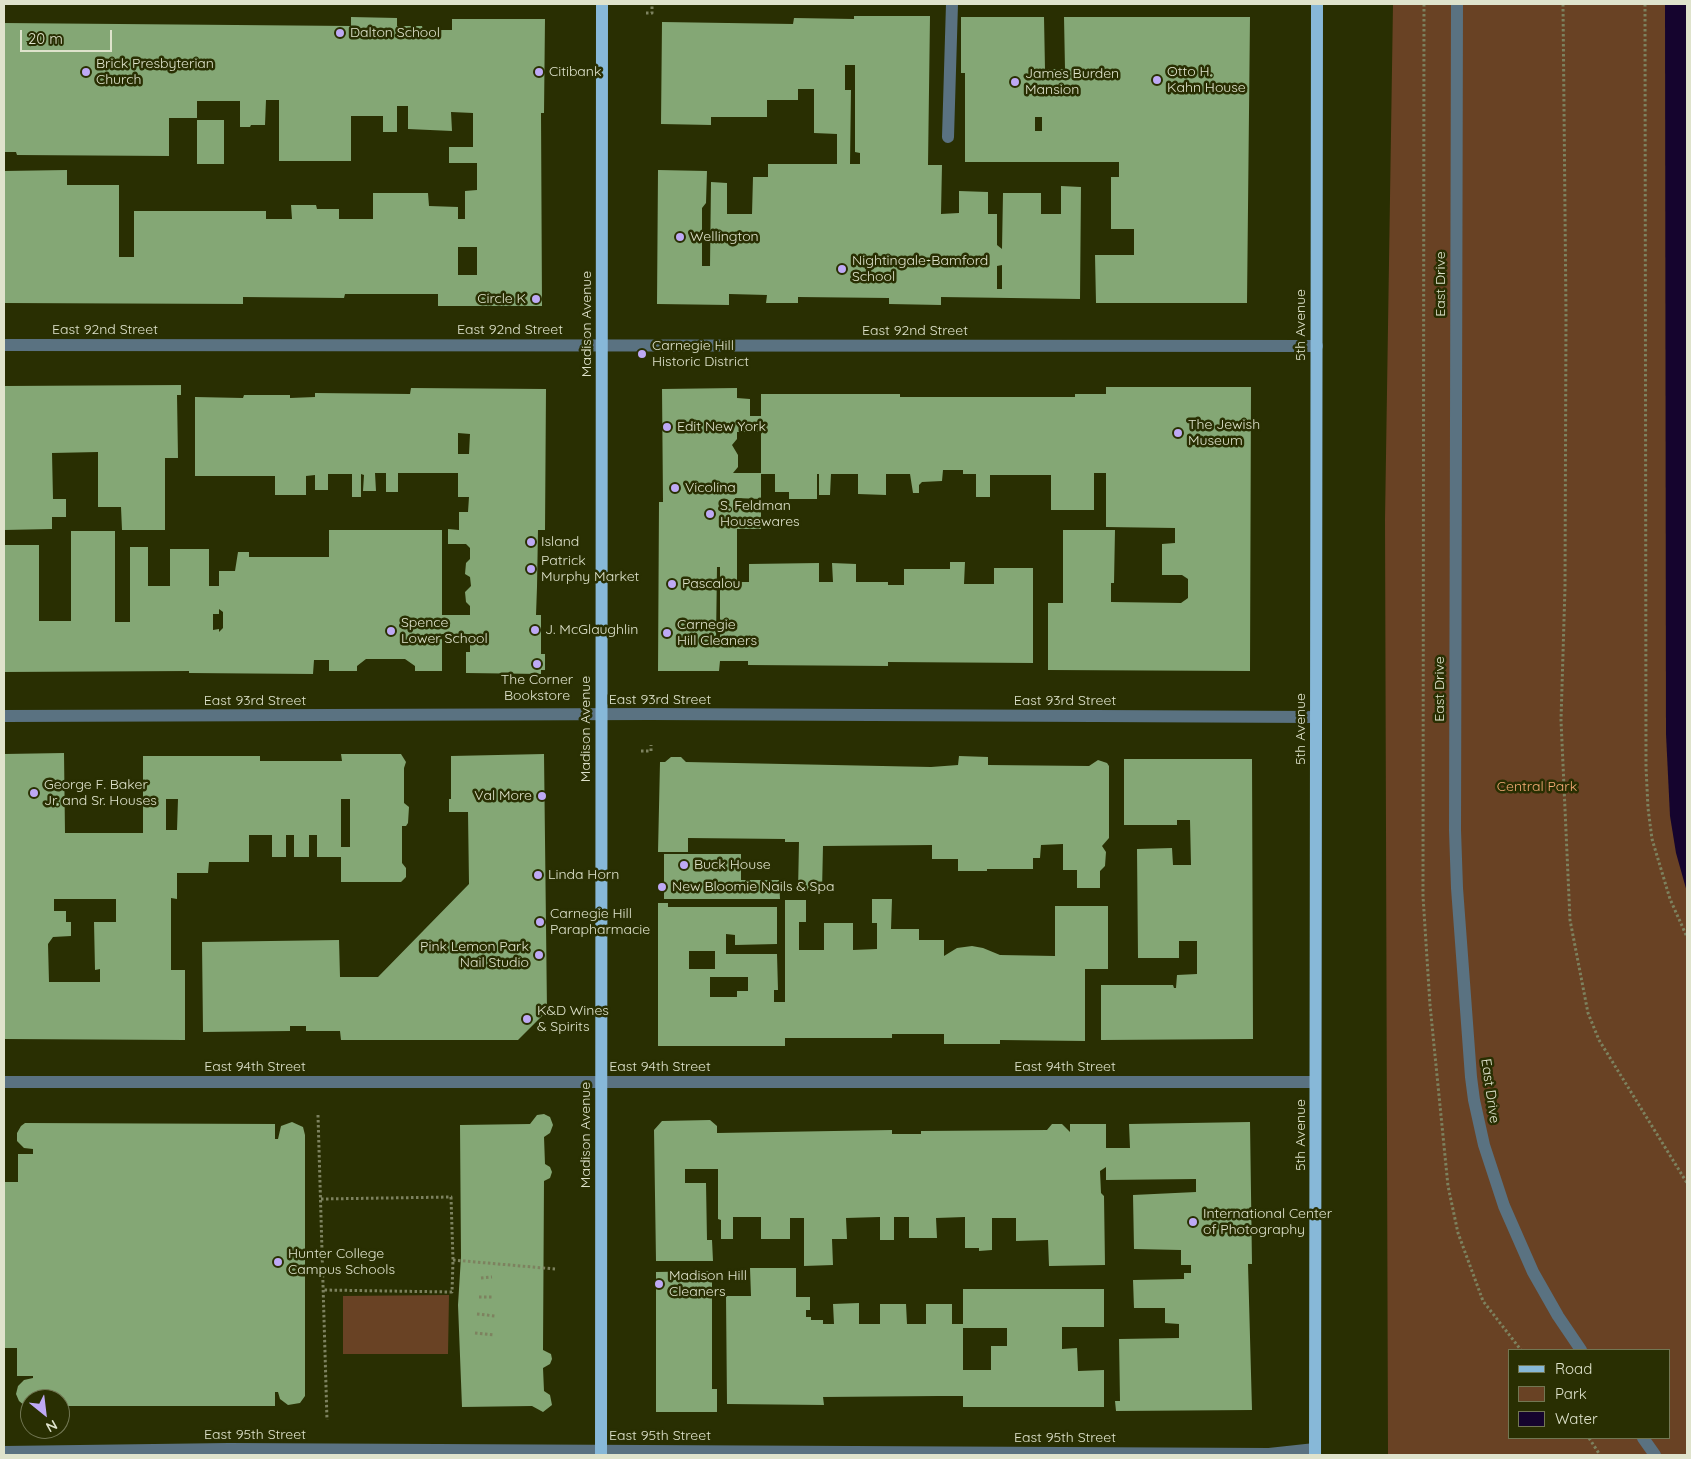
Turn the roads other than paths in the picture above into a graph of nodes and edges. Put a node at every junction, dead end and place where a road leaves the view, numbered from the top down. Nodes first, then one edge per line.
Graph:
1 (602, 4) edge
2 (952, 4) edge
3 (1317, 4) edge
4 (1457, 4) edge
5 (948, 137) dead end
6 (4, 345) edge
7 (602, 345) junction
8 (1316, 346) junction
9 (601, 715) junction
10 (4, 716) edge
11 (1316, 717) junction
12 (4, 1082) edge
13 (601, 1082) junction
14 (1316, 1082) junction
15 (1581, 1349) edge
16 (1644, 1439) edge
17 (4, 1452) edge
18 (1315, 1452) edge
19 (601, 1453) edge
20 (1655, 1455) edge

1 - 7 main road, Madison Avenue
2 - 5 street
3 - 8 main road, 5th Avenue
4 - 15 street, East Drive
6 - 7 street, East 92nd Street
7 - 8 street, East 92nd Street
7 - 9 main road, Madison Avenue
8 - 11 main road, 5th Avenue
9 - 10 street, East 93rd Street
9 - 11 street, East 93rd Street
9 - 13 main road, Madison Avenue
11 - 14 main road, 5th Avenue
12 - 13 street, East 94th Street
13 - 14 street, East 94th Street
13 - 19 main road, Madison Avenue
14 - 18 main road, 5th Avenue
16 - 20 street
17 - 19 street, East 95th Street
18 - 19 street, East 95th Street

